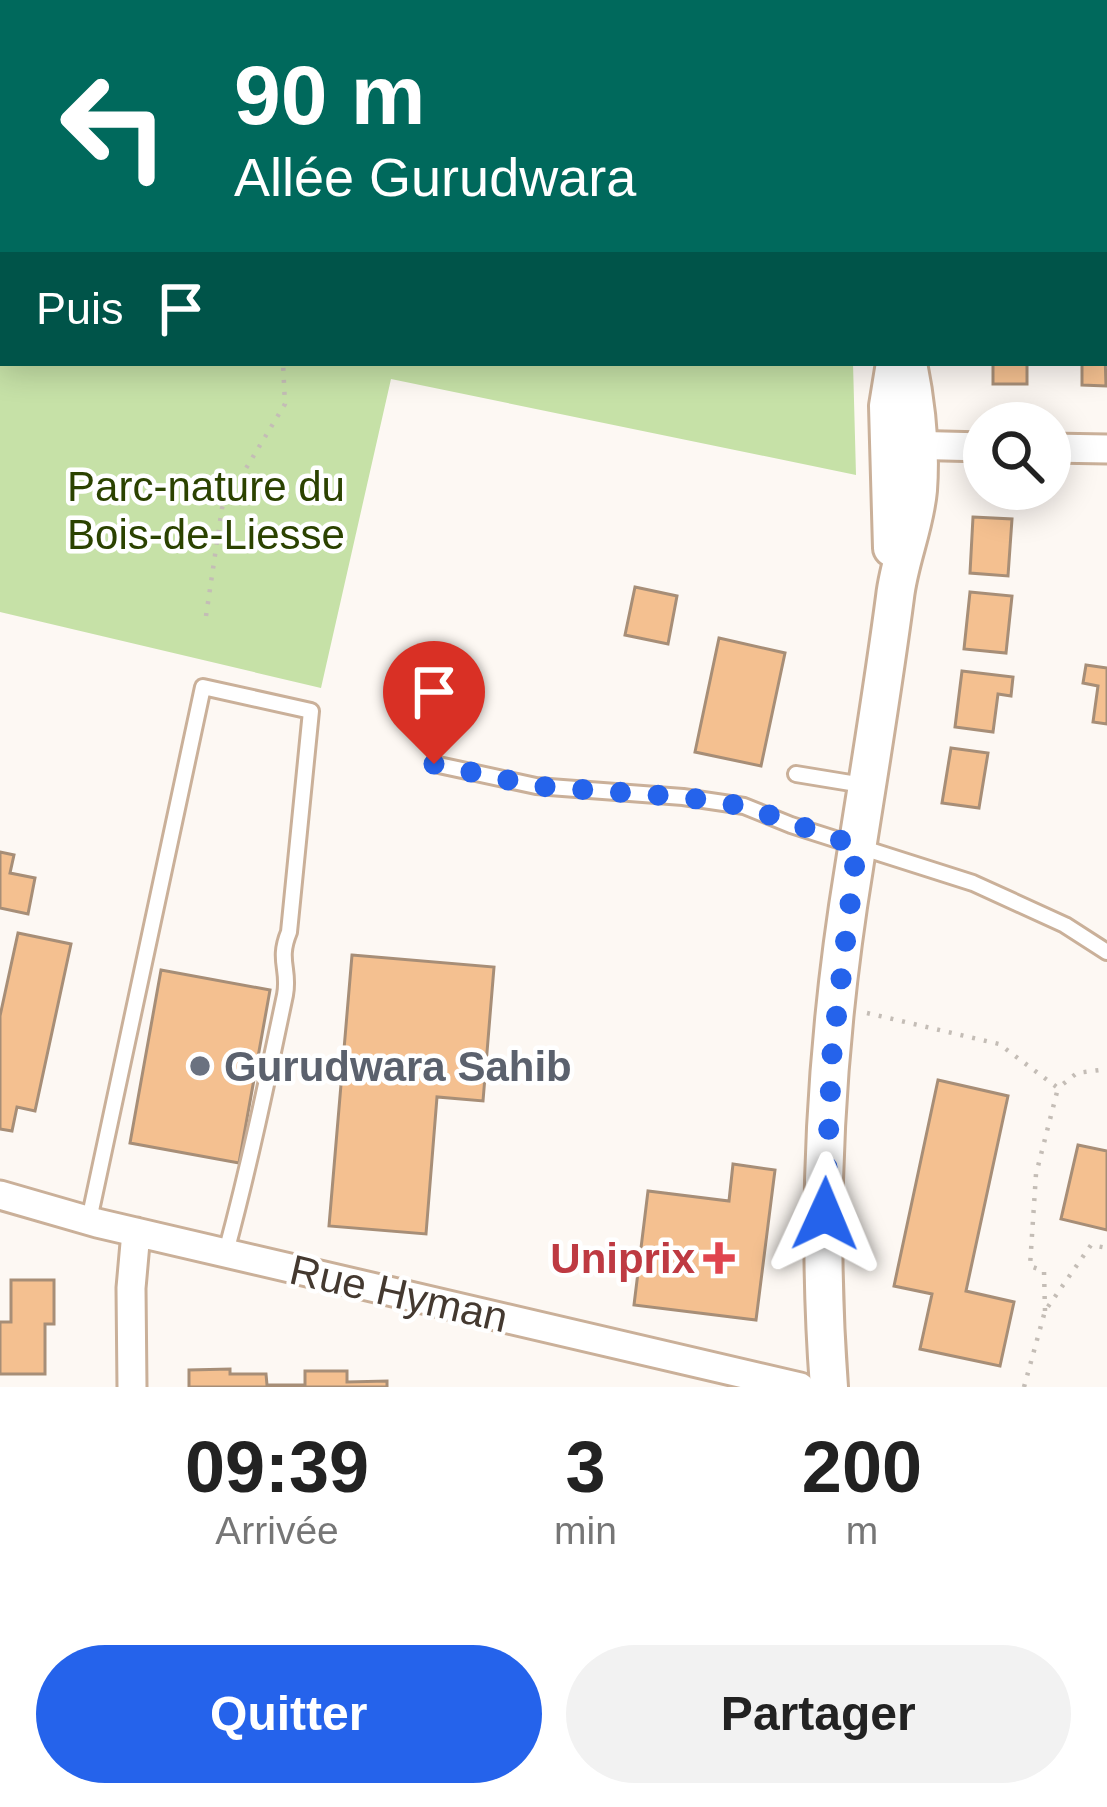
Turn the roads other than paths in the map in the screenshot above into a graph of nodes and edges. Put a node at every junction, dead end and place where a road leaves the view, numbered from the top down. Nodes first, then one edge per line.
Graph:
1 (895, 366) edge
2 (909, 366) edge
3 (902, 445) junction
4 (963, 446) edge
5 (1071, 448) edge
6 (1107, 449) edge
7 (434, 764) dead end
8 (796, 774) dead end
9 (868, 785) junction
10 (857, 846) junction
11 (1107, 952) edge
12 (0, 1195) edge
13 (89, 1221) junction
14 (136, 1232) junction
15 (226, 1252) junction
16 (132, 1387) edge
17 (800, 1387) edge
18 (829, 1387) edge

1 - 3 street
2 - 3 street
3 - 4 street
3 - 9 street
5 - 6 street
7 - 10 lane
8 - 9 lane
9 - 10 street
10 - 11 lane
10 - 18 street
12 - 13 street, Rue Hyman
13 - 14 street, Rue Hyman
13 - 15 lane
14 - 15 street, Rue Hyman
14 - 16 street
15 - 17 street, Rue Hyman

